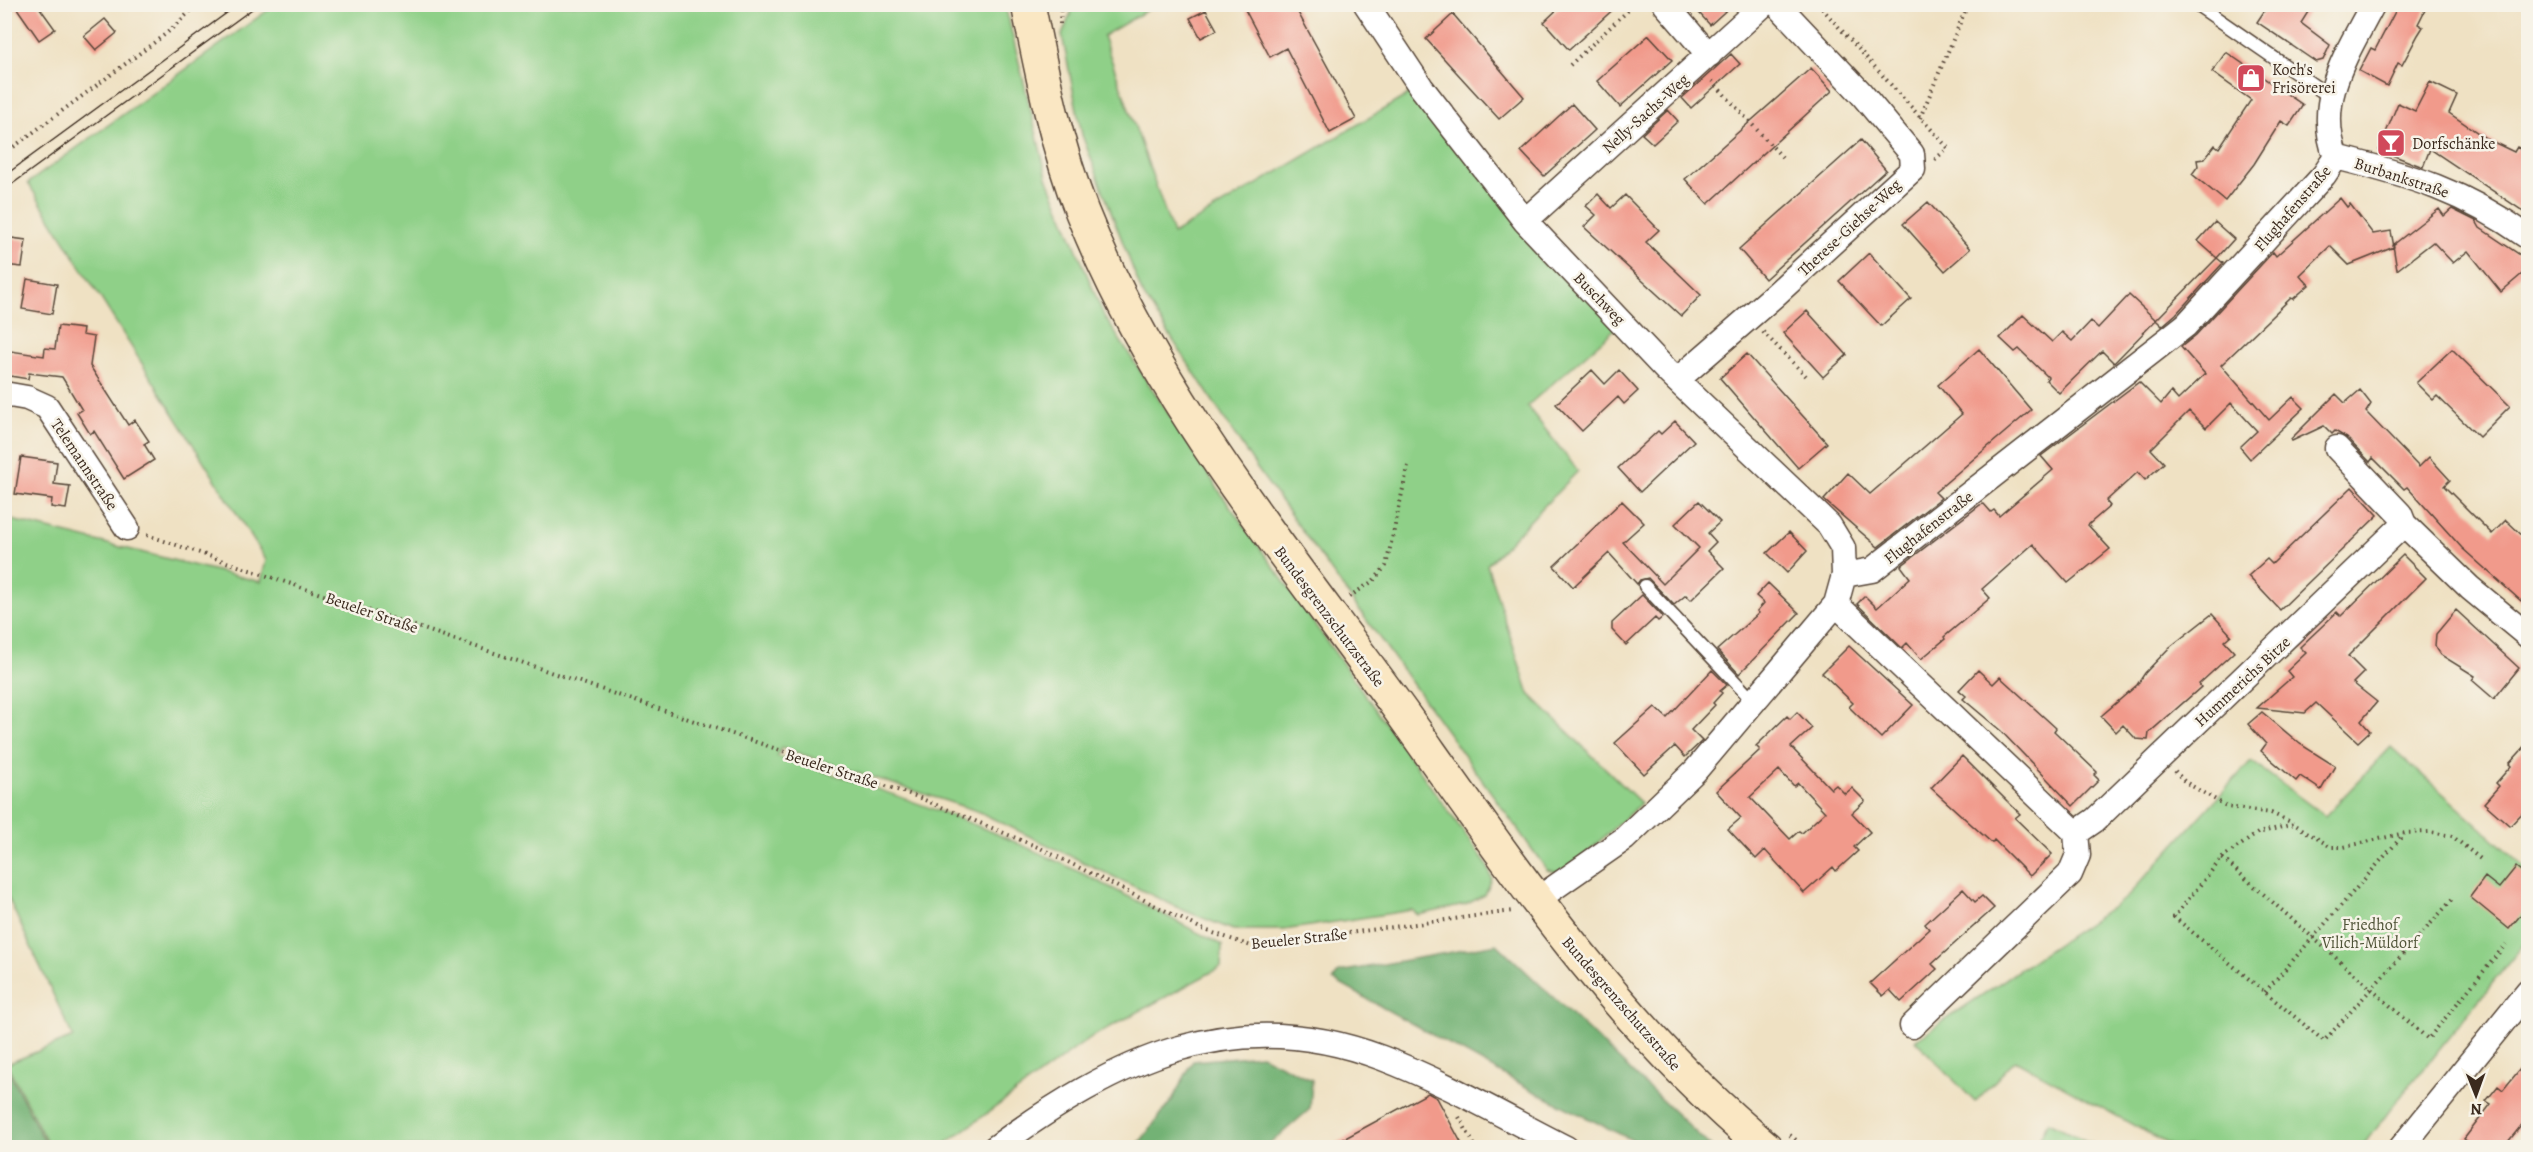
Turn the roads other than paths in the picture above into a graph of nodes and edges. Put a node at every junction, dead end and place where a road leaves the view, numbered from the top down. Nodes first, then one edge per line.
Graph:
1 (1028, 4) edge
2 (1366, 4) edge
3 (1665, 4) edge
4 (1764, 4) edge
5 (1777, 4) edge
6 (2196, 4) edge
7 (2373, 4) edge
8 (1703, 60) junction
9 (2329, 96) junction
10 (2336, 157) junction
11 (1525, 221) junction
12 (2529, 237) edge
13 (1677, 380) junction
14 (4, 394) edge
15 (2337, 448) dead end
16 (2404, 524) junction
17 (128, 528) road end
18 (1844, 575) junction
19 (1646, 586) dead end
20 (1836, 604) junction
21 (2529, 636) edge
22 (1754, 702) junction
23 (2076, 833) junction
24 (1535, 901) junction
25 (2529, 991) edge
26 (1912, 1026) dead end
27 (994, 1148) edge
28 (1566, 1148) edge
29 (1766, 1148) edge
30 (2401, 1148) edge

1 - 24 street, Bundesgrenzschutzstraße
2 - 11 street, Buschweg
3 - 8 street
4 - 8 street, Nelly-Sachs-Weg
5 - 13 street, Therese-Giehse-Weg
6 - 9 lane
7 - 9 street
8 - 11 street, Nelly-Sachs-Weg
9 - 10 street
10 - 12 street, Burbankstraße
10 - 18 street, Flughafenstraße
11 - 13 street, Buschweg
13 - 18 street, Buschweg
14 - 17 street, Telemannstraße
15 - 16 street
16 - 21 street
16 - 23 street, Hummerichs Bitze
18 - 20 street
19 - 22 lane
20 - 22 street
20 - 23 street
22 - 24 street
23 - 26 street
24 - 29 street, Bundesgrenzschutzstraße
25 - 30 street
27 - 28 street

